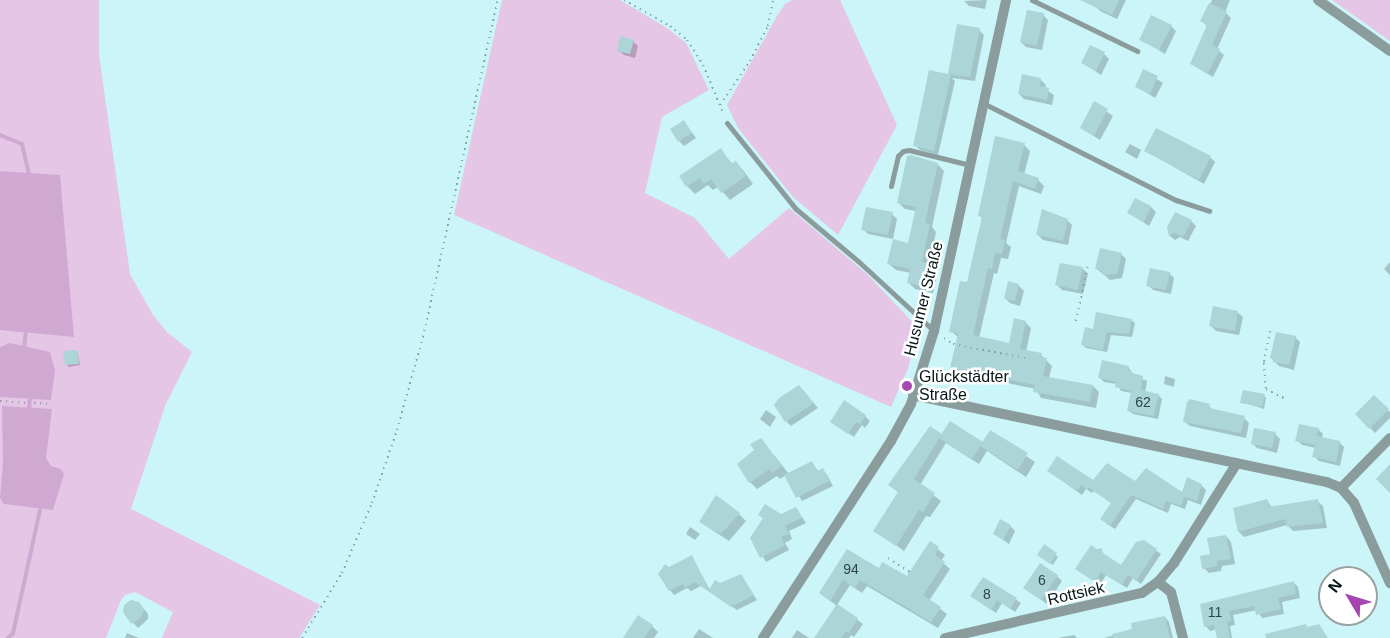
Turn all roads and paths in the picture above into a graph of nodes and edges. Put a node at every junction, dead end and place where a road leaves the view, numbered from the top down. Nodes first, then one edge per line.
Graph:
1 (498, 0) edge
2 (624, 0) edge
3 (773, 0) edge
4 (1006, 0) edge
5 (1032, 0) edge
6 (1318, 0) edge
7 (1137, 51) dead end
8 (1390, 51) edge
9 (985, 104) junction
10 (720, 105) junction
11 (727, 123) joint
12 (971, 165) junction
13 (891, 186) dead end
14 (1209, 211) dead end
15 (1088, 265) dead end
16 (1076, 321) dead end
17 (934, 331) junction
18 (1270, 331) dead end
19 (1030, 359) dead end
20 (914, 395) junction
21 (1286, 399) dead end
22 (0, 401) edge
23 (27, 403) dead end
24 (34, 403) dead end
25 (50, 404) dead end
26 (1390, 438) edge
27 (1237, 463) junction
28 (1341, 488) junction
29 (888, 558) dead end
30 (913, 574) dead end
31 (1158, 582) junction
32 (1390, 583) edge
33 (997, 632) edge
34 (302, 638) edge
35 (763, 638) edge
36 (945, 638) edge
37 (1183, 638) edge

1 - 34 path
2 - 10 path
3 - 10 path
4 - 9 street, Husumer Straße
5 - 7 lane
6 - 8 street
9 - 12 street, Husumer Straße
9 - 14 lane
10 - 11 path
11 - 17 lane
12 - 13 lane
12 - 17 street, Husumer Straße
15 - 16 path
17 - 19 path
17 - 20 street, Husumer Straße
18 - 21 path
20 - 27 street
20 - 35 street, Husumer Straße
22 - 23 path
24 - 25 path
26 - 28 street
27 - 28 street
27 - 31 street, Rottsiek
28 - 32 street
29 - 30 path
31 - 33 street, Rottsiek
31 - 37 street
33 - 36 street, Rottsiek

